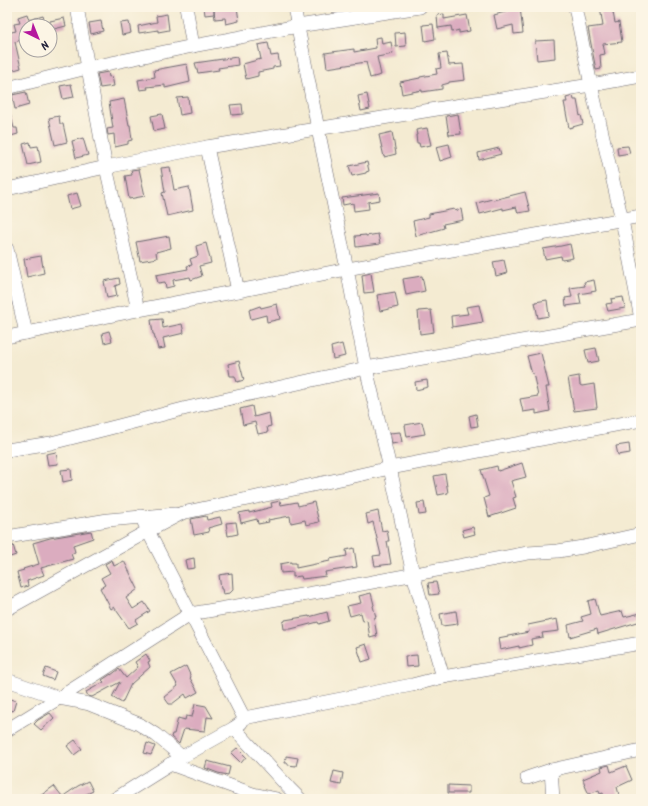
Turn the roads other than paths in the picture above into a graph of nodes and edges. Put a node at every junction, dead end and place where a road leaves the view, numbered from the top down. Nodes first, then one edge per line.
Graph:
1 (77, 7) edge
2 (186, 7) edge
3 (294, 7) edge
4 (420, 7) edge
5 (575, 7) edge
6 (390, 9) edge
7 (298, 26) junction
8 (193, 46) junction
9 (87, 68) junction
10 (641, 76) edge
11 (591, 85) junction
12 (7, 88) edge
13 (318, 128) junction
14 (206, 147) junction
15 (106, 167) junction
16 (7, 189) edge
17 (641, 216) edge
18 (622, 220) junction
19 (7, 248) edge
20 (347, 269) junction
21 (238, 292) junction
22 (138, 310) junction
23 (641, 320) edge
24 (26, 333) junction
25 (7, 337) edge
26 (366, 368) junction
27 (641, 420) edge
28 (7, 450) edge
29 (390, 468) junction
30 (182, 513) junction
31 (141, 516) junction
32 (148, 531) junction
33 (641, 534) edge
34 (7, 537) edge
35 (413, 574) junction
36 (7, 609) edge
37 (190, 614) junction
38 (641, 643) edge
39 (442, 677) junction
40 (7, 680) edge
41 (59, 698) junction
42 (244, 718) junction
43 (234, 728) junction
44 (7, 730) edge
45 (641, 750) edge
46 (182, 757) junction
47 (170, 764) junction
48 (551, 770) junction
49 (527, 778) dead end
50 (115, 799) edge
51 (277, 799) edge
52 (300, 799) edge
53 (553, 799) edge

1 - 9 street
2 - 8 street
3 - 7 street
4 - 6 street
5 - 11 street
6 - 7 street
7 - 8 street
7 - 13 street
8 - 9 street
9 - 12 street
9 - 15 street
10 - 11 street
11 - 13 street
11 - 18 street
13 - 14 street
13 - 20 street
14 - 15 street
14 - 21 street
15 - 16 street
15 - 22 street
17 - 18 street
18 - 20 street
18 - 23 street
19 - 24 street
20 - 21 street
20 - 26 street
21 - 22 street
22 - 24 street
23 - 26 street
24 - 25 street
26 - 28 street
26 - 29 street
27 - 29 street
29 - 30 street
29 - 35 street
30 - 31 street
30 - 32 street
31 - 32 street
31 - 34 street
32 - 36 street
32 - 37 street
33 - 35 street
35 - 37 street
35 - 39 street
37 - 41 street
37 - 42 street
38 - 39 street
39 - 42 street
40 - 41 street
41 - 44 street
41 - 46 street
42 - 43 street
43 - 46 street
43 - 52 street
45 - 48 street
46 - 47 street
47 - 50 street
47 - 51 street
48 - 49 street
48 - 53 street

